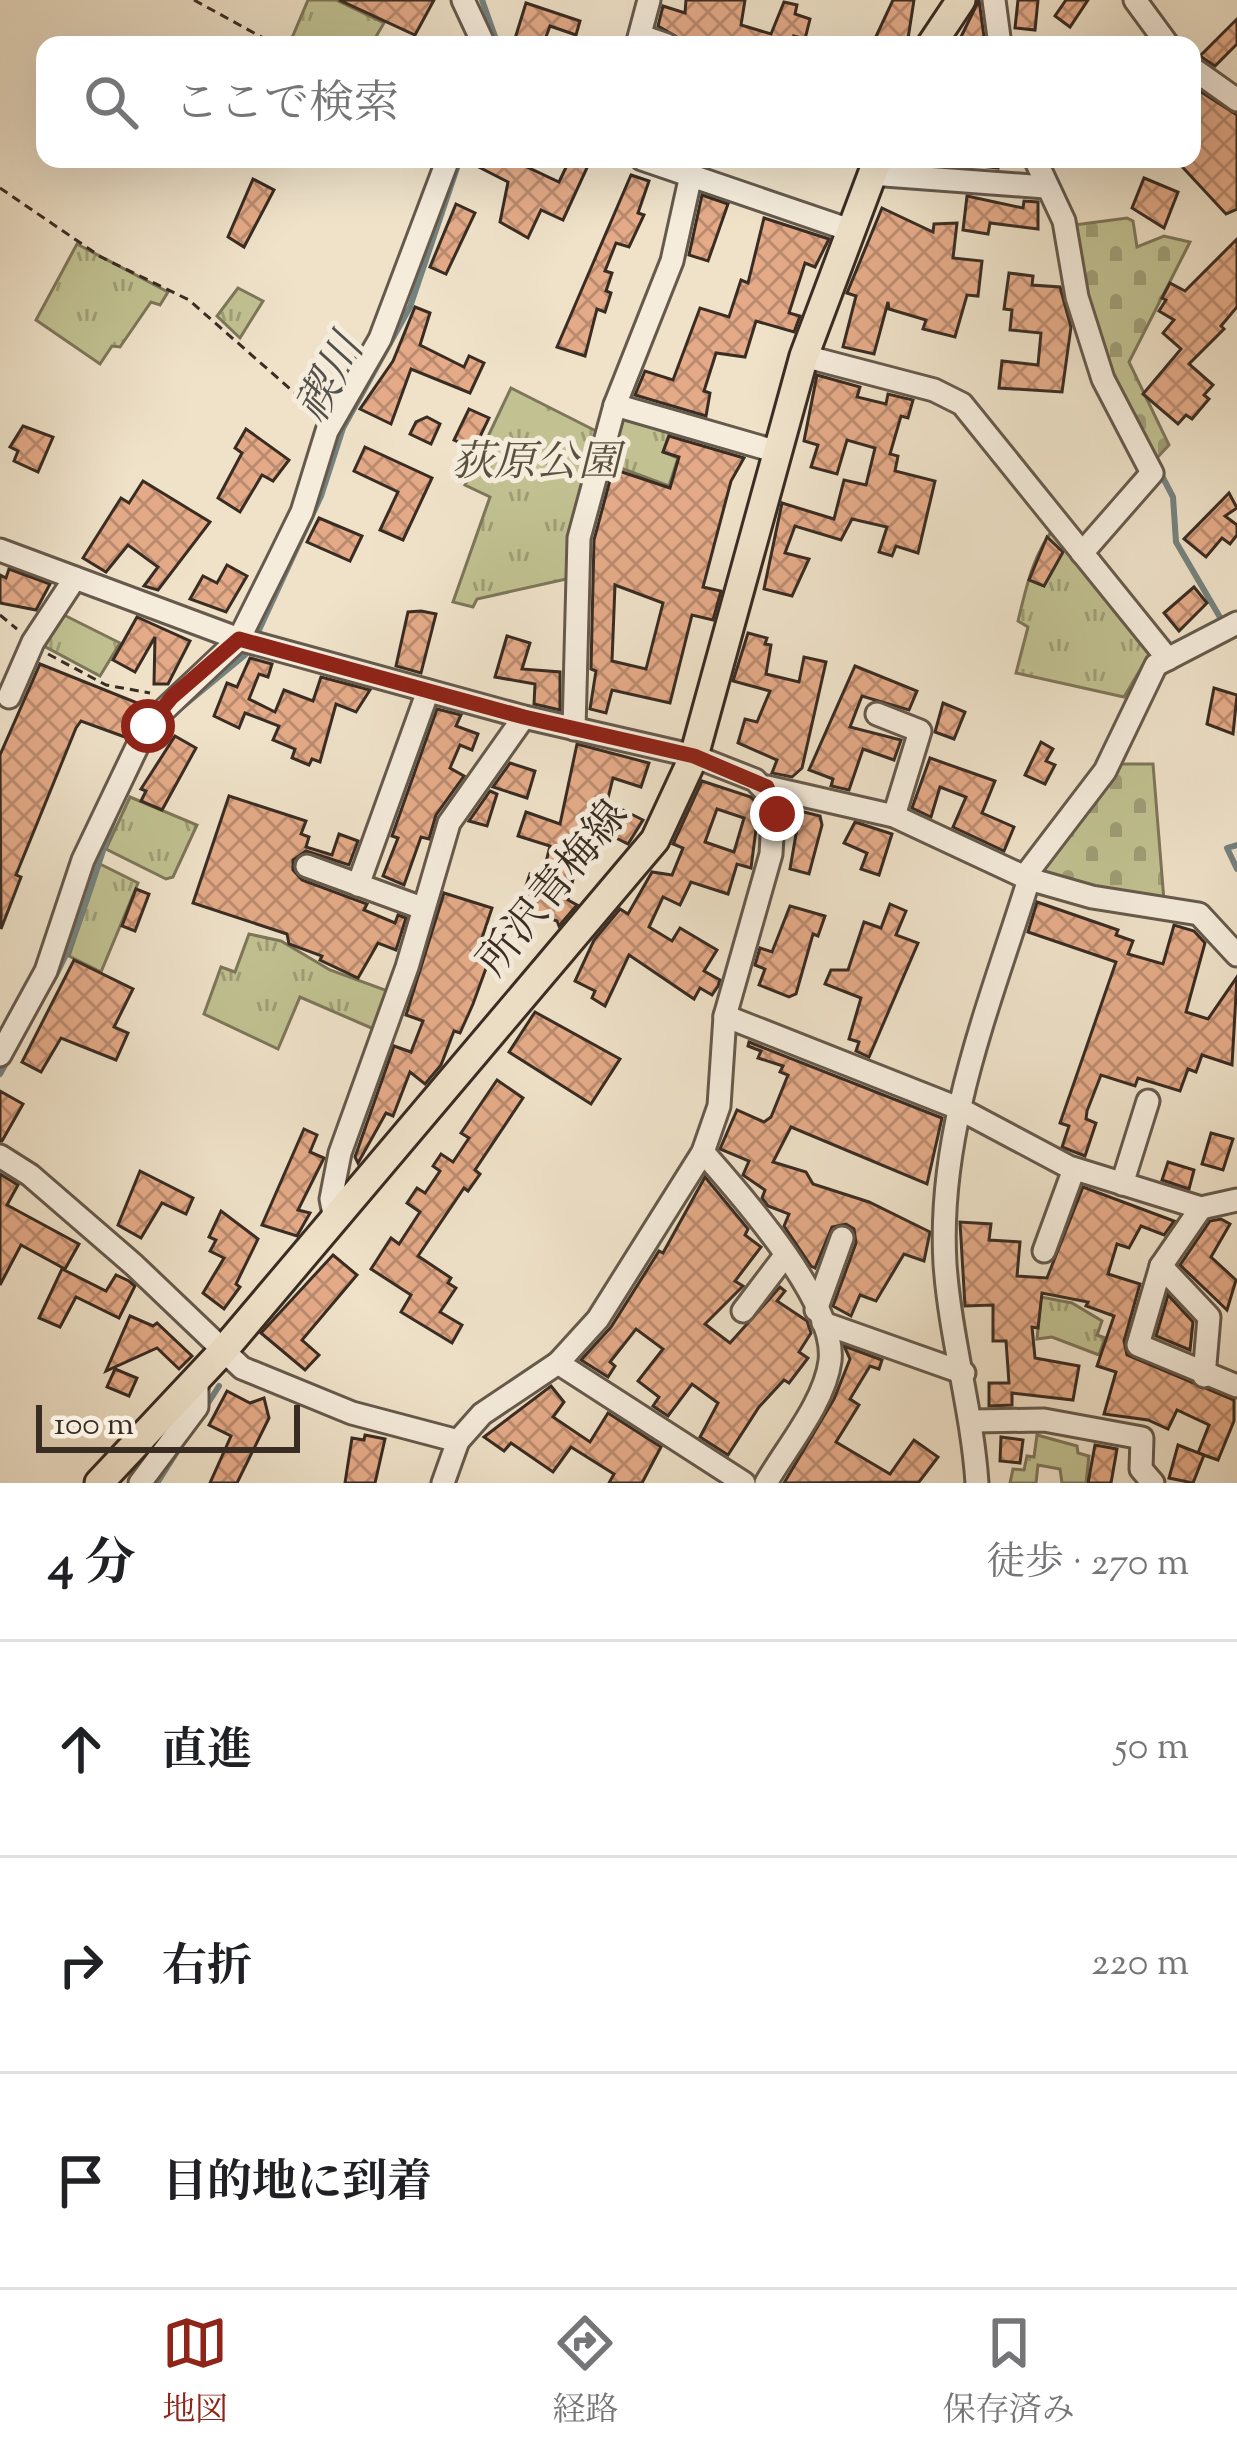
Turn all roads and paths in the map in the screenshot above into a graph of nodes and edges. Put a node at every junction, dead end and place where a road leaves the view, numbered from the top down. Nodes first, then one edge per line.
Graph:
1 (194, 0) edge
2 (463, 0) edge
3 (649, 0) edge
4 (961, 0) edge
5 (994, 0) edge
6 (1135, 0) edge
7 (260, 36) edge
8 (480, 36) edge
9 (640, 36) edge
10 (937, 36) edge
11 (999, 36) edge
12 (1161, 36) edge
13 (1201, 74) edge
14 (1237, 100) edge
15 (445, 168) edge
16 (670, 168) edge
17 (873, 168) edge
18 (890, 168) edge
19 (1038, 168) edge
20 (692, 175) junction
21 (1045, 187) junction
22 (0, 188) edge
23 (848, 229) junction
24 (804, 356) junction
25 (615, 405) junction
26 (327, 431) junction
27 (778, 452) junction
28 (0, 550) edge
29 (1082, 553) junction
30 (75, 578) junction
31 (0, 616) edge
32 (1236, 624) edge
33 (239, 639) junction
34 (33, 643) junction
35 (1168, 659) junction
36 (428, 691) junction
37 (172, 697) junction
38 (8, 698) dead end
39 (877, 714) dead end
40 (524, 717) junction
41 (574, 729) junction
42 (694, 756) junction
43 (767, 787) junction
44 (894, 816) junction
45 (307, 866) dead end
46 (1027, 878) junction
47 (358, 885) junction
48 (422, 908) junction
49 (1237, 955) edge
50 (725, 1016) junction
51 (0, 1054) edge
52 (1148, 1101) dead end
53 (958, 1108) junction
54 (703, 1152) junction
55 (0, 1156) edge
56 (1074, 1169) junction
57 (1122, 1184) junction
58 (1237, 1200) edge
59 (1201, 1208) junction
60 (335, 1219) junction
61 (842, 1238) dead end
62 (1044, 1251) dead end
63 (784, 1257) junction
64 (1161, 1266) junction
65 (743, 1311) dead end
66 (820, 1317) junction
67 (222, 1352) junction
68 (558, 1363) junction
69 (964, 1373) junction
70 (1204, 1376) junction
71 (196, 1379) junction
72 (1237, 1386) edge
73 (972, 1420) junction
74 (458, 1441) junction
75 (99, 1483) edge
76 (140, 1483) edge
77 (443, 1483) edge
78 (744, 1483) edge
79 (766, 1483) edge
80 (977, 1483) edge
81 (1153, 1483) edge

1 - 7 path
2 - 8 street
3 - 9 street
4 - 10 main road
5 - 11 street
6 - 12 street
13 - 14 street
15 - 26 street
16 - 20 street
17 - 23 main road, 所沢青梅線
18 - 21 street
19 - 21 street
20 - 23 street
20 - 25 street
21 - 29 street
22 - 26 path
23 - 24 main road, 所沢青梅線
24 - 27 main road, 所沢青梅線
24 - 29 street
25 - 27 street
25 - 41 street
26 - 33 street
27 - 42 main road, 所沢青梅線
28 - 30 street
29 - 35 street
30 - 33 street
30 - 34 street
31 - 34 path
32 - 35 street
33 - 36 street
33 - 37 street
34 - 37 path
34 - 38 street
35 - 46 street
36 - 40 street
36 - 47 street
37 - 51 street
39 - 44 street
40 - 41 street
40 - 48 street
41 - 42 street
42 - 43 street
42 - 60 main road, 所沢青梅線
43 - 44 street
43 - 50 street
44 - 46 street
45 - 47 street
46 - 49 street
46 - 53 street
47 - 48 street
48 - 60 street
50 - 53 street
50 - 54 street
52 - 57 street
53 - 56 street
53 - 69 street
54 - 63 street
54 - 68 street
55 - 67 street
56 - 57 street
56 - 62 street
57 - 59 street
58 - 59 street
59 - 64 street
60 - 67 main road, 所沢青梅線
61 - 66 street
63 - 65 street
63 - 66 street
64 - 70 street
64 - 70 street
66 - 69 street
66 - 79 street
67 - 71 main road, 所沢青梅線
67 - 74 street
68 - 74 street
68 - 78 street
69 - 73 street
70 - 72 street
71 - 75 main road, 所沢青梅線
71 - 76 street
73 - 80 street
73 - 81 street
74 - 77 street

